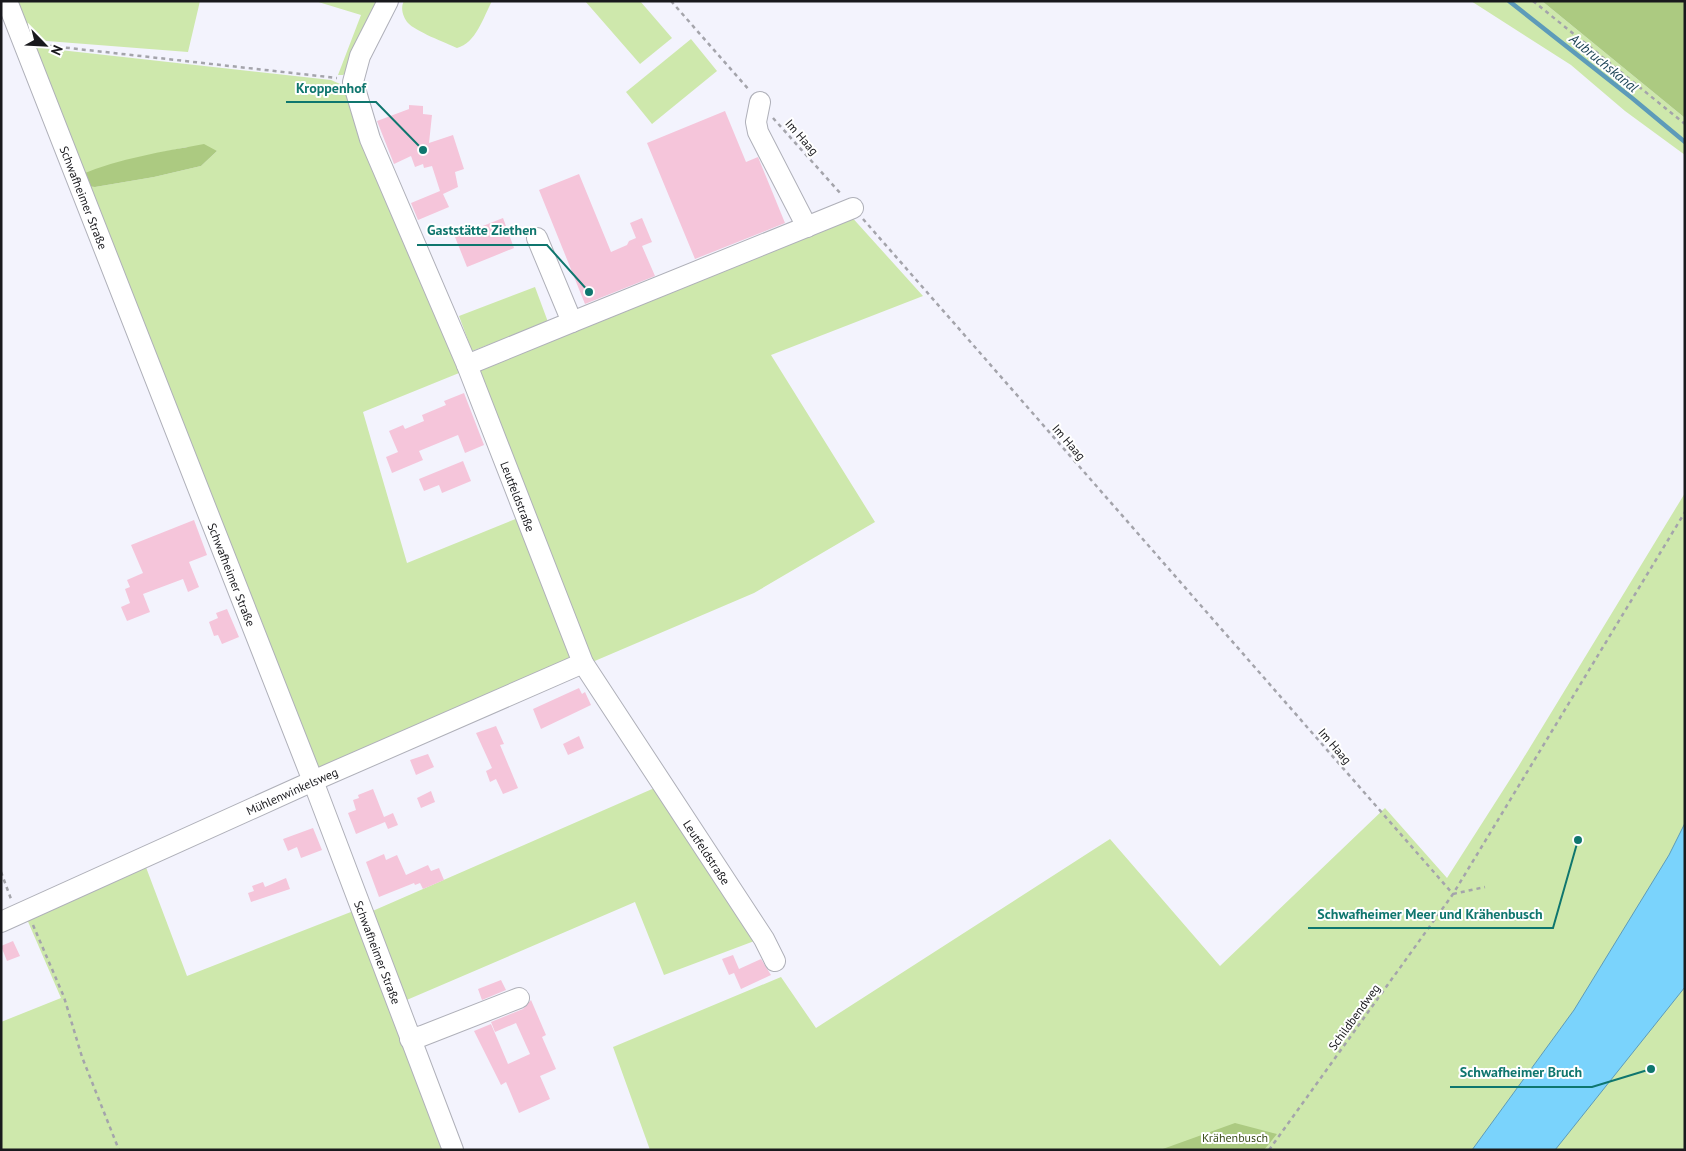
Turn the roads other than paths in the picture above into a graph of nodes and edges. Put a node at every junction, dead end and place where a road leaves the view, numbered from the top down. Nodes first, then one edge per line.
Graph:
1 (7, 1) edge
2 (388, 1) edge
3 (760, 102) road end
4 (853, 208) road end
5 (808, 227) junction
6 (537, 238) dead end
7 (572, 322) junction
8 (467, 365) junction
9 (583, 662) junction
10 (313, 781) junction
11 (1, 922) edge
12 (775, 961) dead end
13 (519, 998) dead end
14 (410, 1039) junction
15 (453, 1150) edge

1 - 10 street, Schwafheimer Straße
2 - 8 street, Leutfeldstraße
3 - 5 street
4 - 5 street
5 - 7 street
6 - 7 street
7 - 8 street
8 - 9 street, Leutfeldstraße
9 - 10 street, Mühlenwinkelsweg
9 - 12 street, Leutfeldstraße
10 - 11 street, Mühlenwinkelsweg
10 - 14 street, Schwafheimer Straße
13 - 14 street
14 - 15 street, Schwafheimer Straße

